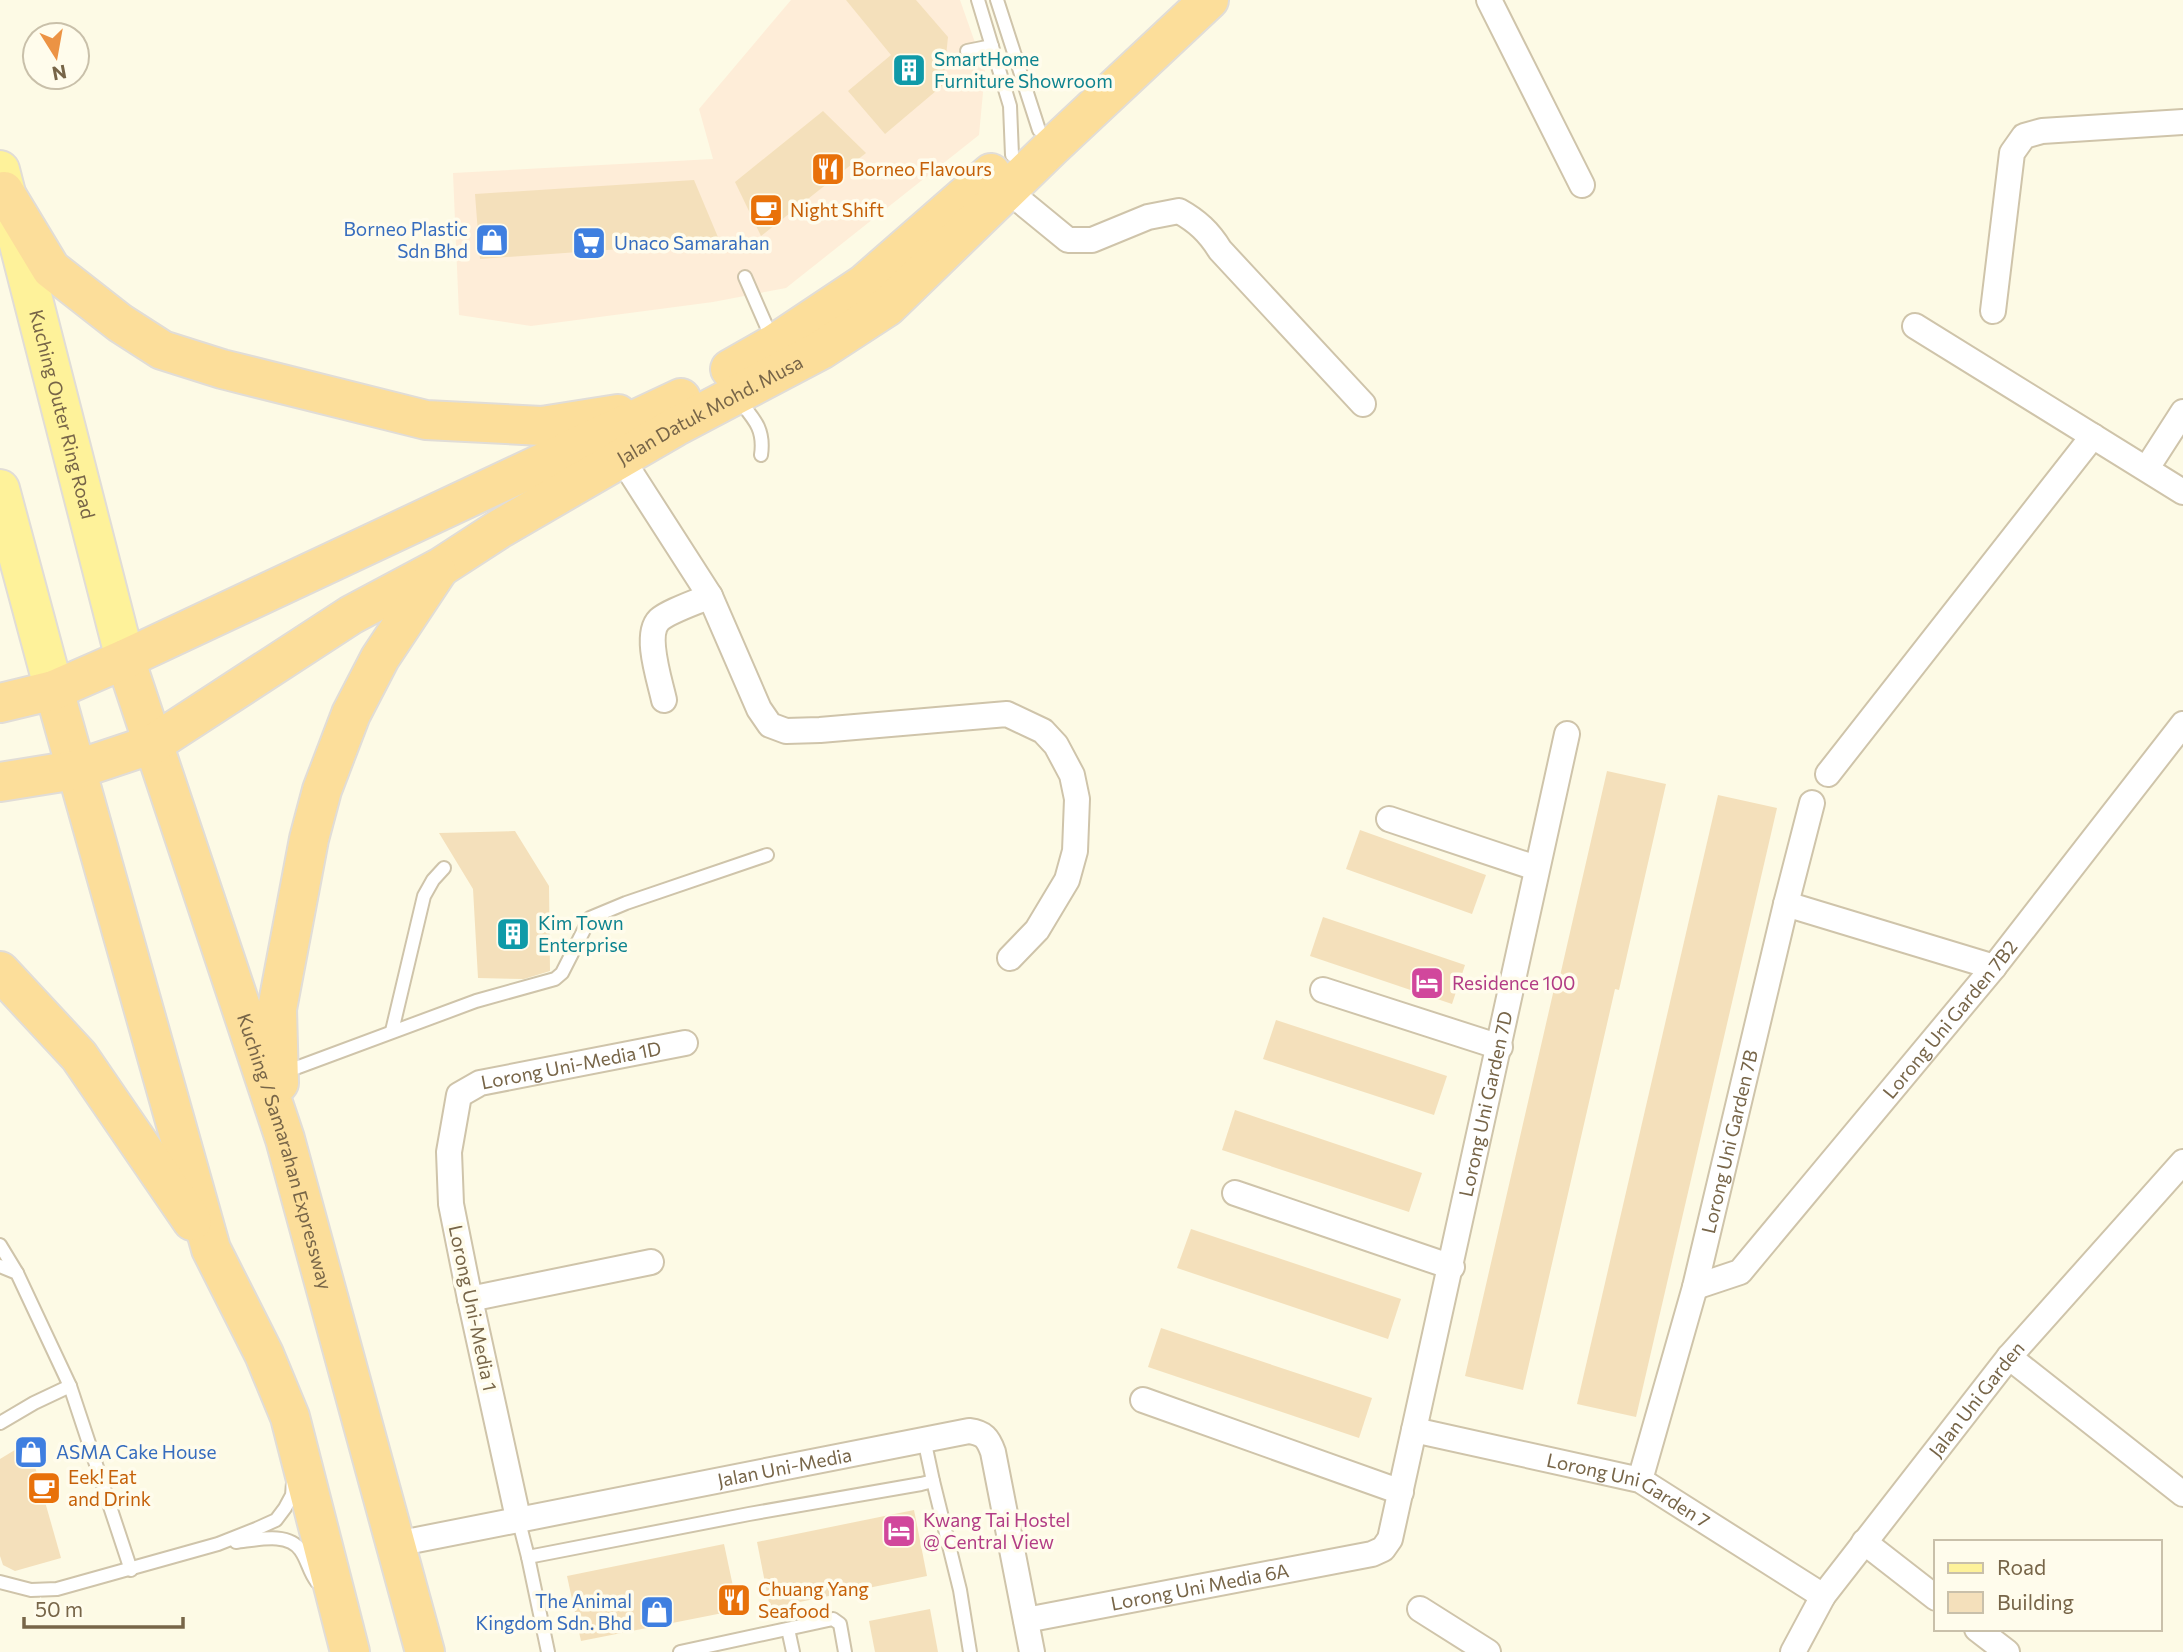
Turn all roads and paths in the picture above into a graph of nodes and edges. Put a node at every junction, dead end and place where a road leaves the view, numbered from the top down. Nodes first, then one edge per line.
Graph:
1 (978, 0) edge
2 (997, 0) edge
3 (1172, 0) edge
4 (1209, 0) edge
5 (1489, 0) edge
6 (992, 46) junction
7 (967, 51) dead end
8 (2183, 122) edge
9 (1019, 158) junction
10 (2, 180) edge
11 (1582, 185) dead end
12 (745, 277) dead end
13 (1993, 310) dead end
14 (1915, 326) dead end
15 (774, 344) junction
16 (735, 395) junction
17 (1363, 404) dead end
18 (666, 405) junction
19 (2183, 412) edge
20 (2093, 436) junction
21 (761, 454) dead end
22 (622, 459) junction
23 (2147, 468) junction
24 (0, 489) edge
25 (2183, 492) edge
26 (441, 568) junction
27 (710, 596) junction
28 (125, 659) junction
29 (54, 690) junction
30 (664, 700) dead end
31 (0, 703) edge
32 (2183, 724) edge
33 (1567, 734) dead end
34 (153, 744) junction
35 (75, 770) junction
36 (1828, 774) dead end
37 (0, 782) edge
38 (1812, 803) dead end
39 (1389, 820) dead end
40 (767, 855) dead end
41 (444, 868) dead end
42 (1536, 868) junction
43 (1786, 904) junction
44 (1010, 958) dead end
45 (1994, 967) junction
46 (0, 971) edge
47 (1323, 990) dead end
48 (392, 1031) junction
49 (685, 1043) dead end
50 (1500, 1047) junction
51 (278, 1074) junction
52 (459, 1095) joint
53 (285, 1139) junction
54 (2182, 1166) edge
55 (1235, 1193) dead end
56 (0, 1245) edge
57 (211, 1249) junction
58 (651, 1262) dead end
59 (0, 1266) edge
60 (1452, 1266) junction
61 (17, 1273) junction
62 (1695, 1287) junction
63 (470, 1299) junction
64 (2009, 1357) junction
65 (70, 1386) junction
66 (1143, 1400) dead end
67 (289, 1417) junction
68 (0, 1423) edge
69 (1414, 1430) junction
70 (924, 1439) junction
71 (933, 1480) junction
72 (1640, 1480) junction
73 (1401, 1492) junction
74 (2183, 1494) edge
75 (518, 1518) junction
76 (1864, 1542) junction
77 (218, 1544) junction
78 (396, 1544) junction
79 (1372, 1554) joint
80 (528, 1557) junction
81 (131, 1570) junction
82 (0, 1582) edge
83 (333, 1594) junction
84 (1823, 1596) junction
85 (1934, 1596) edge
86 (1420, 1609) dead end
87 (1026, 1620) junction
88 (788, 1629) junction
89 (1980, 1631) edge
90 (350, 1652) edge
91 (425, 1652) edge
92 (548, 1652) edge
93 (680, 1652) edge
94 (793, 1652) edge
95 (845, 1652) edge
96 (970, 1652) edge
97 (1032, 1652) edge
98 (1488, 1652) edge
99 (1793, 1652) edge
100 (2007, 1652) edge

1 - 6 lane
2 - 9 lane
3 - 9 highway, Jalan Datuk Mohd. Musa
4 - 9 highway, Jalan Datuk Mohd. Musa
5 - 11 street
6 - 7 lane
6 - 9 lane
8 - 13 street
9 - 15 highway, Jalan Datuk Mohd. Musa
9 - 16 highway, Jalan Datuk Mohd. Musa
9 - 17 street
10 - 18 highway
10 - 28 main road, Kuching Outer Ring Road
12 - 15 lane
14 - 20 street
15 - 18 highway, Jalan Datuk Mohd. Musa
16 - 21 lane
16 - 22 highway, Jalan Datuk Mohd. Musa
18 - 28 highway, Jalan Datuk Mohd. Musa
19 - 23 street
20 - 23 street
20 - 36 street
22 - 26 highway, Jalan Datuk Mohd. Musa
22 - 27 street
23 - 25 street
24 - 29 main road
26 - 34 highway, Jalan Datuk Mohd. Musa
26 - 51 highway
27 - 30 street
27 - 44 street
28 - 29 highway, Jalan Datuk Mohd. Musa
28 - 34 highway, Kuching / Samarahan Expressway
29 - 31 highway, Jalan Datuk Mohd. Musa
29 - 35 highway
32 - 45 street, Lorong Uni Garden 7B2
33 - 42 street, Lorong Uni Garden 7D
34 - 35 highway, Jalan Datuk Mohd. Musa
34 - 53 highway, Kuching / Samarahan Expressway
35 - 37 highway, Jalan Datuk Mohd. Musa
35 - 57 highway
38 - 43 street, Lorong Uni Garden 7B
39 - 42 street
40 - 48 lane
41 - 48 lane
42 - 50 street, Lorong Uni Garden 7D
43 - 45 street
43 - 62 street, Lorong Uni Garden 7B
45 - 62 street, Lorong Uni Garden 7B2
46 - 57 highway
47 - 50 street
48 - 51 lane
49 - 52 street, Lorong Uni-Media 1D
50 - 60 street, Lorong Uni Garden 7D
51 - 53 highway
52 - 63 street, Lorong Uni-Media 1
53 - 78 highway, Kuching / Samarahan Expressway
54 - 64 street, Jalan Uni Garden
55 - 60 street
56 - 61 lane
57 - 67 highway
58 - 63 street
59 - 61 lane
60 - 69 street, Lorong Uni Garden 7D
61 - 65 lane
62 - 72 street, Lorong Uni Garden 7B
63 - 75 street, Lorong Uni-Media 1
64 - 74 street
64 - 76 street, Jalan Uni Garden
65 - 68 lane
65 - 81 lane
66 - 73 street
67 - 77 lane
67 - 83 highway
69 - 72 street, Lorong Uni Garden 7
69 - 73 street, Lorong Uni Garden 7D
70 - 71 lane
70 - 75 street, Jalan Uni-Media
70 - 87 street, Jalan Uni-Media
71 - 80 lane
71 - 96 lane
72 - 84 street, Lorong Uni Garden 7
73 - 79 street, Lorong Uni Garden 7D
75 - 78 street, Jalan Uni-Media
75 - 80 lane
76 - 84 street, Jalan Uni Garden
76 - 85 street
77 - 81 lane
77 - 83 lane
78 - 91 highway, Kuching / Samarahan Expressway
79 - 87 street, Lorong Uni Media 6A
80 - 92 lane
81 - 82 lane
83 - 90 highway
84 - 99 street, Jalan Uni Garden
86 - 98 street
87 - 97 street
88 - 93 lane
88 - 94 lane
88 - 95 lane
89 - 100 street

